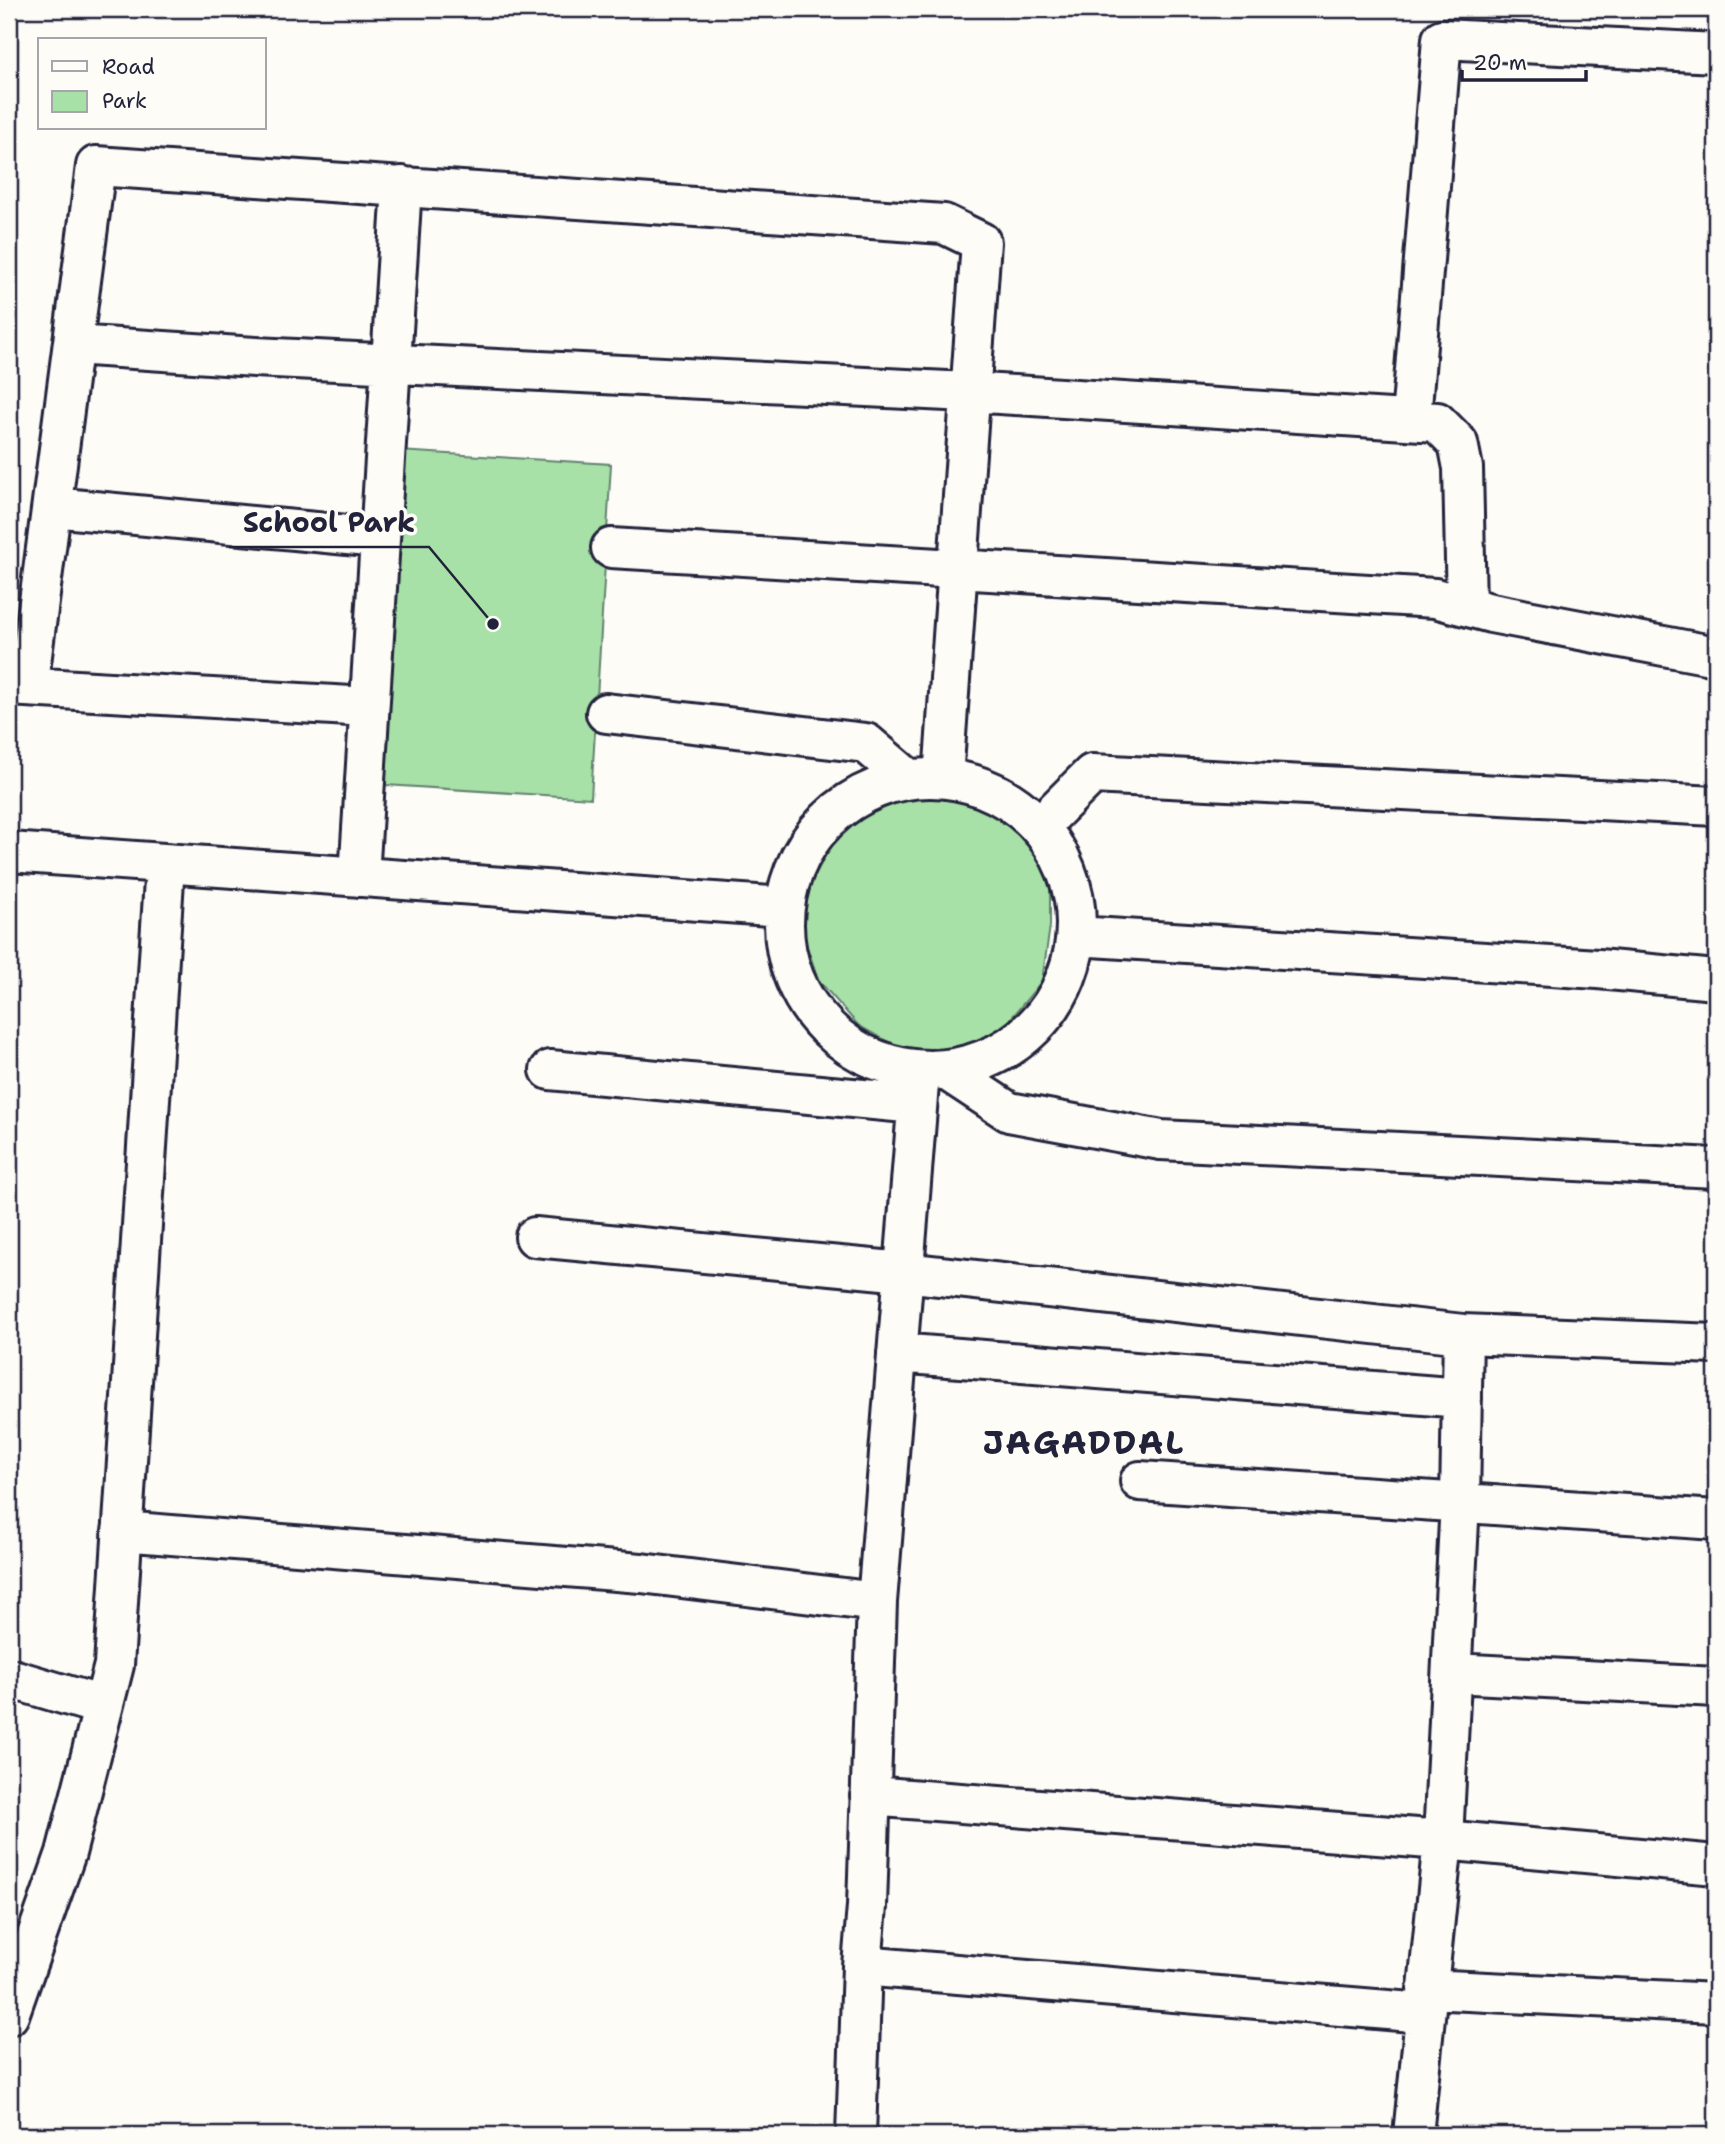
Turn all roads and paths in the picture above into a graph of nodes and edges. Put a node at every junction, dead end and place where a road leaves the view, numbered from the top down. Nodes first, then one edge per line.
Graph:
1 (1716, 53) edge
2 (402, 186) junction
3 (73, 345) junction
4 (391, 363) junction
5 (968, 393) junction
6 (1412, 419) junction
7 (52, 507) junction
8 (379, 538) junction
9 (611, 548) dead end
10 (958, 570) junction
11 (1466, 606) junction
12 (1716, 656) edge
13 (18, 687) edge
14 (368, 707) junction
15 (606, 713) dead end
16 (925, 778) junction
17 (1716, 806) edge
18 (1040, 826) junction
19 (9, 852) edge
20 (165, 864) junction
21 (359, 877) junction
22 (784, 907) junction
23 (1076, 936) junction
24 (1716, 980) edge
25 (550, 1070) dead end
26 (928, 1082) junction
27 (1716, 1168) edge
28 (535, 1237) dead end
29 (904, 1272) junction
30 (1463, 1334) junction
31 (1716, 1344) edge
32 (897, 1353) junction
33 (1462, 1398) junction
34 (1140, 1481) dead end
35 (1460, 1502) junction
36 (1716, 1520) edge
37 (122, 1531) junction
38 (877, 1602) junction
39 (1453, 1673) junction
40 (9, 1678) edge
41 (1716, 1687) edge
42 (103, 1706) junction
43 (870, 1796) junction
44 (1443, 1840) junction
45 (1716, 1865) edge
46 (862, 1966) junction
47 (1426, 2001) junction
48 (1716, 2003) edge
49 (9, 2015) edge
50 (856, 2135) edge
51 (1413, 2135) edge

1 - 6 street
2 - 3 street
2 - 4 street
2 - 5 street
3 - 4 street
3 - 7 street
4 - 5 street
4 - 8 street
5 - 6 street
5 - 10 street
6 - 11 street
7 - 8 street
7 - 13 street
8 - 14 street
9 - 10 street
10 - 11 street
10 - 16 street
11 - 12 street
13 - 14 street
14 - 21 street
15 - 16 street
16 - 18 street
16 - 22 street
17 - 18 street
18 - 23 street
19 - 20 street
20 - 21 street
20 - 37 street
21 - 22 street
22 - 26 street
23 - 24 street
23 - 26 street
25 - 26 street
26 - 27 street
26 - 29 street
28 - 29 street
29 - 30 street
29 - 32 street
30 - 31 street
30 - 33 street
32 - 33 street
32 - 38 street
33 - 35 street
34 - 35 street
35 - 36 street
35 - 39 street
37 - 38 street
37 - 42 street
38 - 43 street
39 - 41 street
39 - 44 street
40 - 42 street
42 - 49 street
43 - 44 street
43 - 46 street
44 - 45 street
44 - 47 street
46 - 47 street
46 - 50 street
47 - 48 street
47 - 51 street

